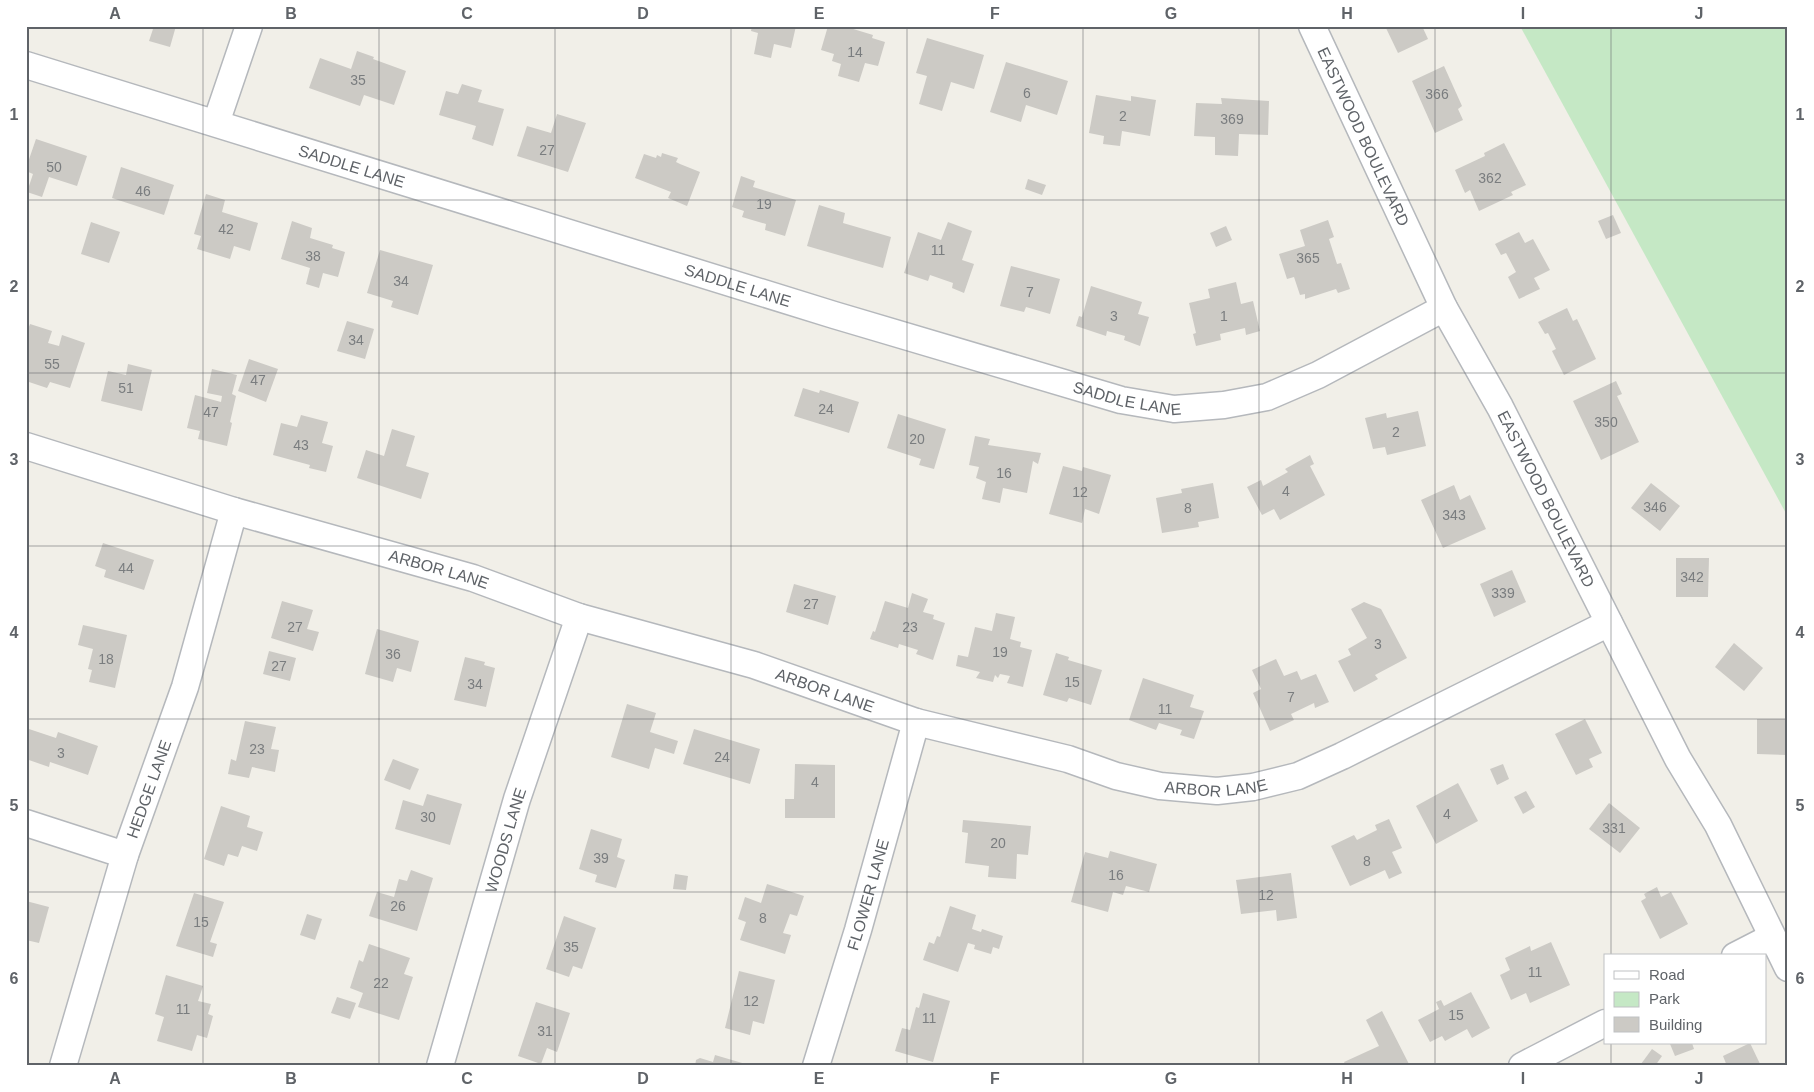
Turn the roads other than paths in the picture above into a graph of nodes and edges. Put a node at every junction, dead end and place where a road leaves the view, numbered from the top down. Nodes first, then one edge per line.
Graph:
1 (249, 26) edge
2 (1312, 26) edge
3 (26, 65) edge
4 (216, 123) junction
5 (1444, 308) junction
6 (26, 446) edge
7 (234, 511) junction
8 (579, 617) junction
9 (1610, 623) junction
10 (916, 722) junction
11 (26, 823) edge
12 (125, 855) junction
13 (1772, 937) junction
14 (1739, 954) edge
15 (1788, 968) edge
16 (1604, 1024) edge
17 (63, 1066) edge
18 (440, 1066) edge
19 (816, 1066) edge
20 (1522, 1066) edge

1 - 4 street
2 - 5 street, EASTWOOD BOULEVARD
3 - 4 street, SADDLE LANE
4 - 5 street, SADDLE LANE
5 - 9 street, EASTWOOD BOULEVARD
6 - 7 street, ARBOR LANE
7 - 8 street, ARBOR LANE
7 - 12 street, HEDGE LANE
8 - 10 street, ARBOR LANE
8 - 18 street, WOODS LANE
9 - 10 street, ARBOR LANE
9 - 13 street, EASTWOOD BOULEVARD
10 - 19 street, FLOWER LANE
11 - 12 street
12 - 17 street, HEDGE LANE
13 - 14 street
13 - 15 street, EASTWOOD BOULEVARD
16 - 20 street

